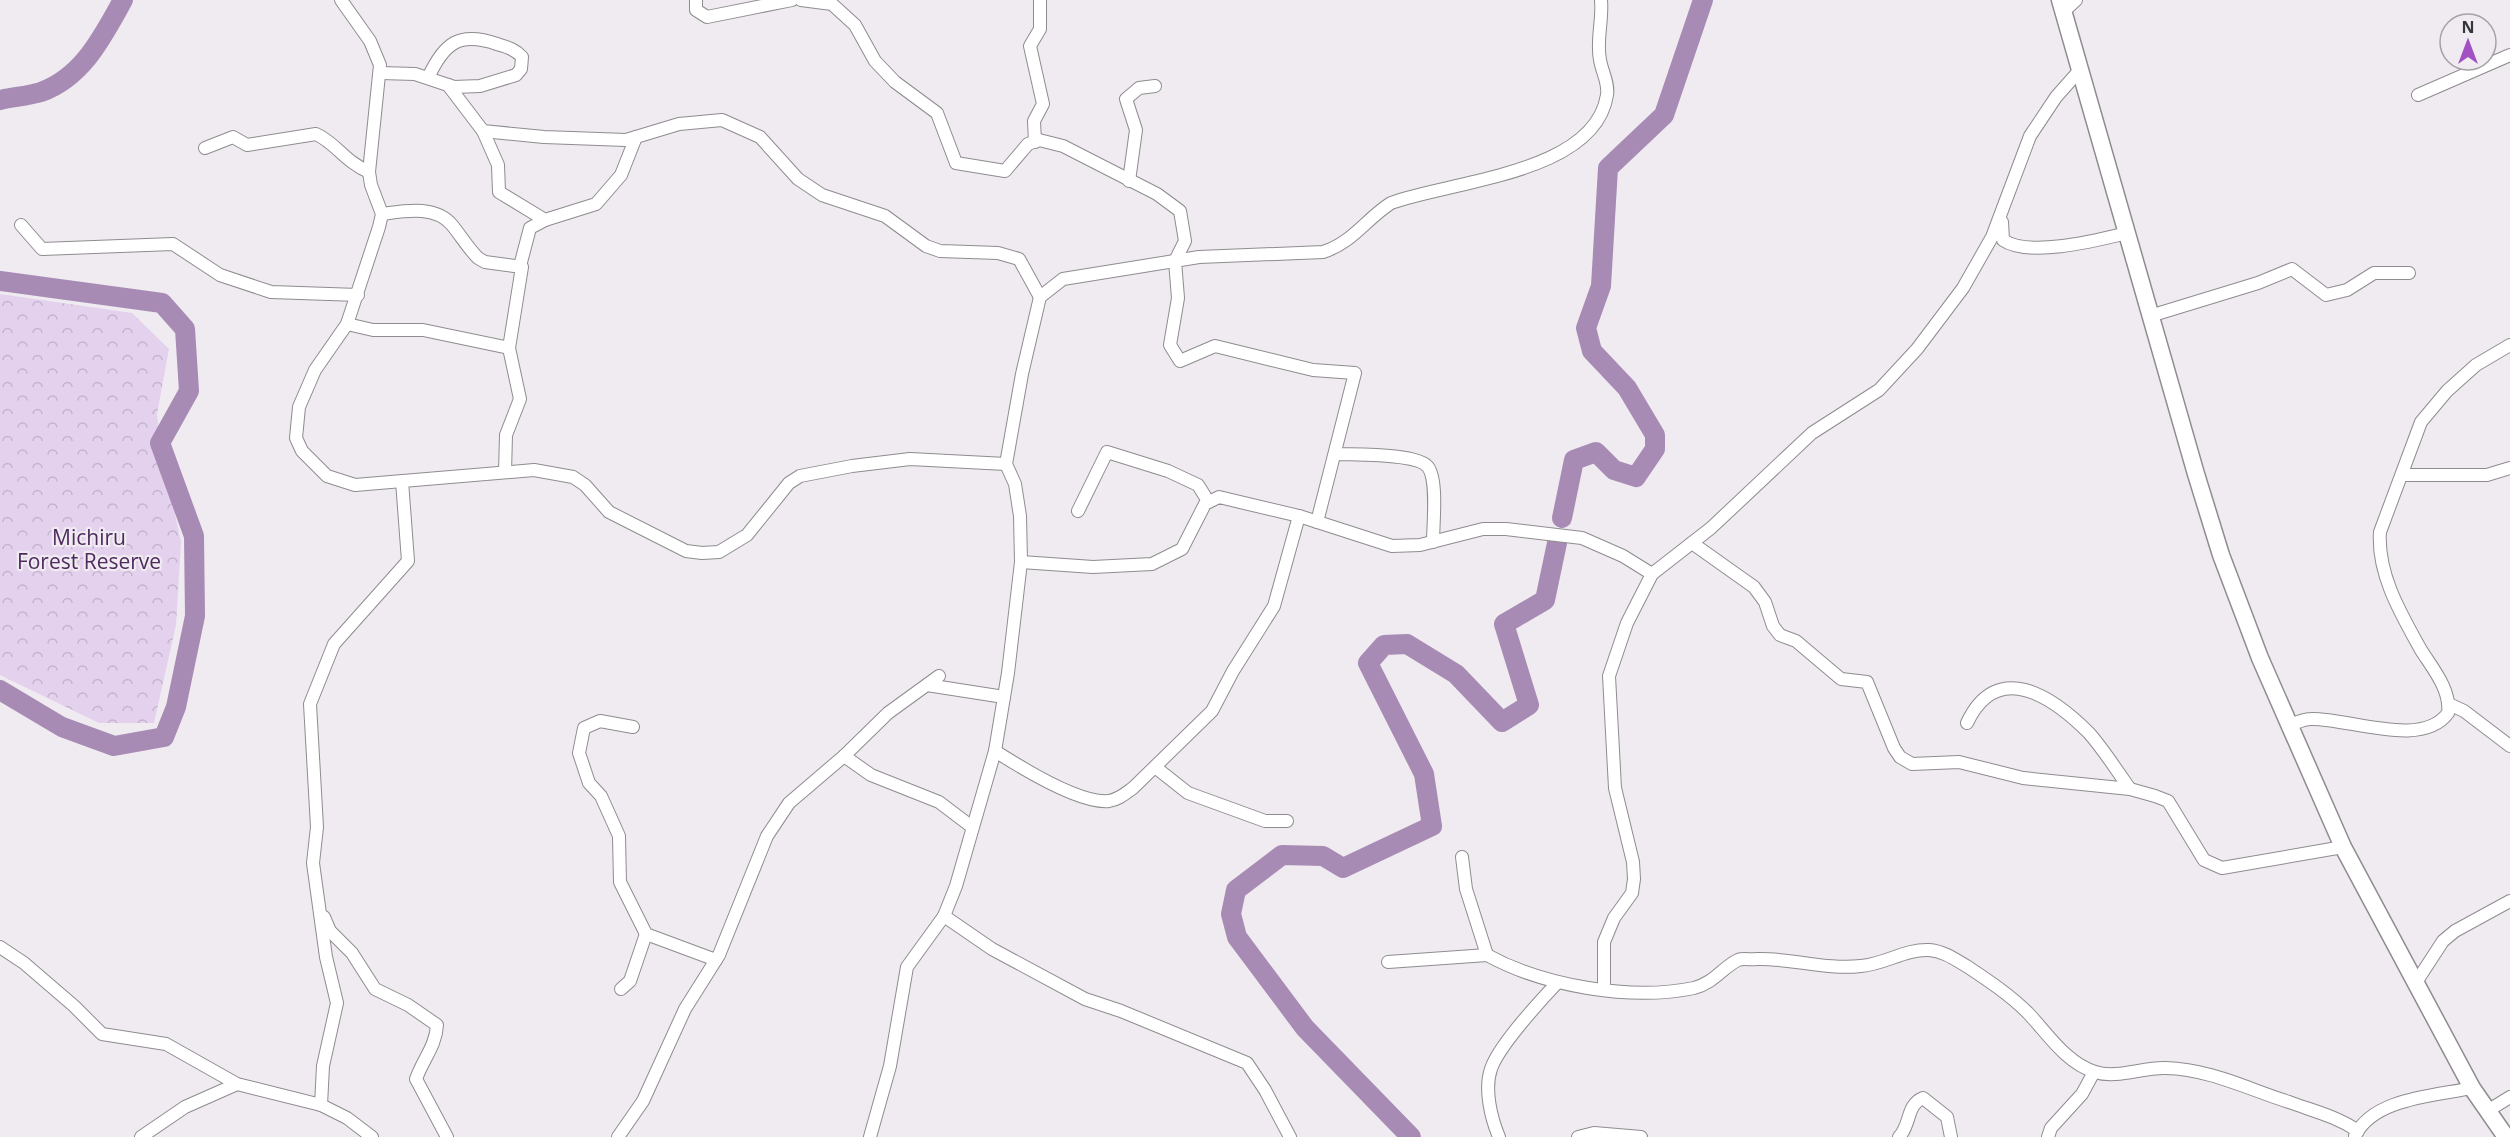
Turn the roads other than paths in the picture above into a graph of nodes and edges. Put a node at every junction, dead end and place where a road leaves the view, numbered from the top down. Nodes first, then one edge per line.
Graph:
1 (341, 0) edge
2 (696, 0) edge
3 (792, 0) edge
4 (801, 0) edge
5 (1040, 0) edge
6 (1601, 0) edge
7 (2076, 0) edge
8 (2062, 6) edge
9 (2510, 55) edge
10 (2079, 71) junction
11 (381, 73) junction
12 (428, 78) junction
13 (448, 85) junction
14 (1155, 86) dead end
15 (2418, 94) dead end
16 (483, 131) junction
17 (636, 137) junction
18 (1035, 142) junction
19 (205, 148) dead end
20 (369, 172) junction
21 (1129, 181) junction
22 (2005, 206) junction
23 (382, 214) junction
24 (545, 220) junction
25 (21, 225) dead end
26 (2127, 233) junction
27 (1175, 261) junction
28 (520, 266) junction
29 (2409, 273) dead end
30 (358, 295) junction
31 (1040, 297) junction
32 (2150, 316) junction
33 (347, 324) junction
34 (2510, 345) edge
35 (509, 348) junction
36 (1336, 454) junction
37 (1006, 464) junction
38 (2510, 468) edge
39 (505, 472) junction
40 (2403, 475) junction
41 (402, 481) junction
42 (1208, 501) junction
43 (1078, 511) dead end
44 (1299, 516) junction
45 (1317, 522) junction
46 (1433, 542) junction
47 (1692, 543) junction
48 (1021, 562) junction
49 (1652, 574) junction
50 (939, 676) dead end
51 (927, 685) junction
52 (1004, 697) junction
53 (2449, 704) junction
54 (1967, 723) dead end
55 (2289, 725) junction
56 (633, 727) dead end
57 (2510, 746) edge
58 (995, 751) junction
59 (844, 756) junction
60 (1155, 767) junction
61 (2130, 789) junction
62 (1287, 821) dead end
63 (972, 827) junction
64 (2343, 847) junction
65 (1462, 857) dead end
66 (2510, 901) edge
67 (318, 906) junction
68 (944, 916) junction
69 (646, 934) junction
70 (0, 947) edge
71 (1487, 955) junction
72 (716, 960) junction
73 (1388, 962) dead end
74 (1557, 983) junction
75 (2415, 984) junction
76 (621, 989) dead end
77 (1604, 990) junction
78 (2094, 1072) junction
79 (237, 1084) junction
80 (2472, 1088) junction
81 (2510, 1097) edge
82 (321, 1105) junction
83 (2489, 1110) junction
84 (2357, 1134) edge
85 (141, 1137) edge
86 (372, 1137) edge
87 (447, 1137) edge
88 (618, 1137) edge
89 (870, 1137) edge
90 (1290, 1137) edge
91 (1499, 1137) edge
92 (1578, 1137) edge
93 (1641, 1137) edge
94 (1899, 1137) edge
95 (1951, 1137) edge
96 (2048, 1137) edge
97 (2506, 1137) edge

1 - 11 street
2 - 3 street
4 - 18 street
5 - 18 street
6 - 27 street
7 - 8 street
8 - 10 main road
9 - 15 street
10 - 22 street
10 - 26 main road
11 - 12 street
11 - 20 street
12 - 13 street
12 - 13 street
13 - 16 street
14 - 21 street
16 - 17 street
16 - 24 street
17 - 24 street
17 - 31 street
18 - 21 street
19 - 20 street
20 - 23 street
21 - 27 street
22 - 26 street
22 - 47 street
23 - 28 street
23 - 30 street
24 - 28 street
25 - 30 street
26 - 32 main road
27 - 31 street
27 - 36 street
28 - 35 street
29 - 32 street
30 - 33 street
31 - 37 street
32 - 55 main road
33 - 35 street
33 - 41 street
34 - 40 street
35 - 39 street
36 - 45 street
36 - 46 street
37 - 39 street
37 - 48 street
38 - 40 street
39 - 41 street
40 - 53 street
41 - 67 street
42 - 43 street
42 - 44 street
42 - 48 street
44 - 45 street
44 - 60 street
45 - 46 street
46 - 49 street
47 - 49 street
47 - 61 street
48 - 52 street
49 - 77 street
50 - 51 street
51 - 52 street
51 - 59 street
52 - 58 street
53 - 55 street
53 - 57 street
54 - 61 street
55 - 64 main road
56 - 69 street
58 - 60 street
58 - 63 street
59 - 63 street
59 - 72 street
60 - 62 street
61 - 64 street
63 - 68 street
64 - 75 main road
65 - 71 street
66 - 75 street
67 - 82 street
67 - 87 street
68 - 89 street
68 - 90 street
69 - 72 street
69 - 76 street
70 - 79 street
71 - 73 street
71 - 74 street
72 - 88 street
74 - 77 street
74 - 91 street
75 - 80 main road
77 - 78 street
78 - 84 street
78 - 96 street
79 - 82 street
79 - 85 street
80 - 83 main road
80 - 84 street
81 - 83 street
82 - 86 street
83 - 97 main road
92 - 93 street
94 - 95 street

